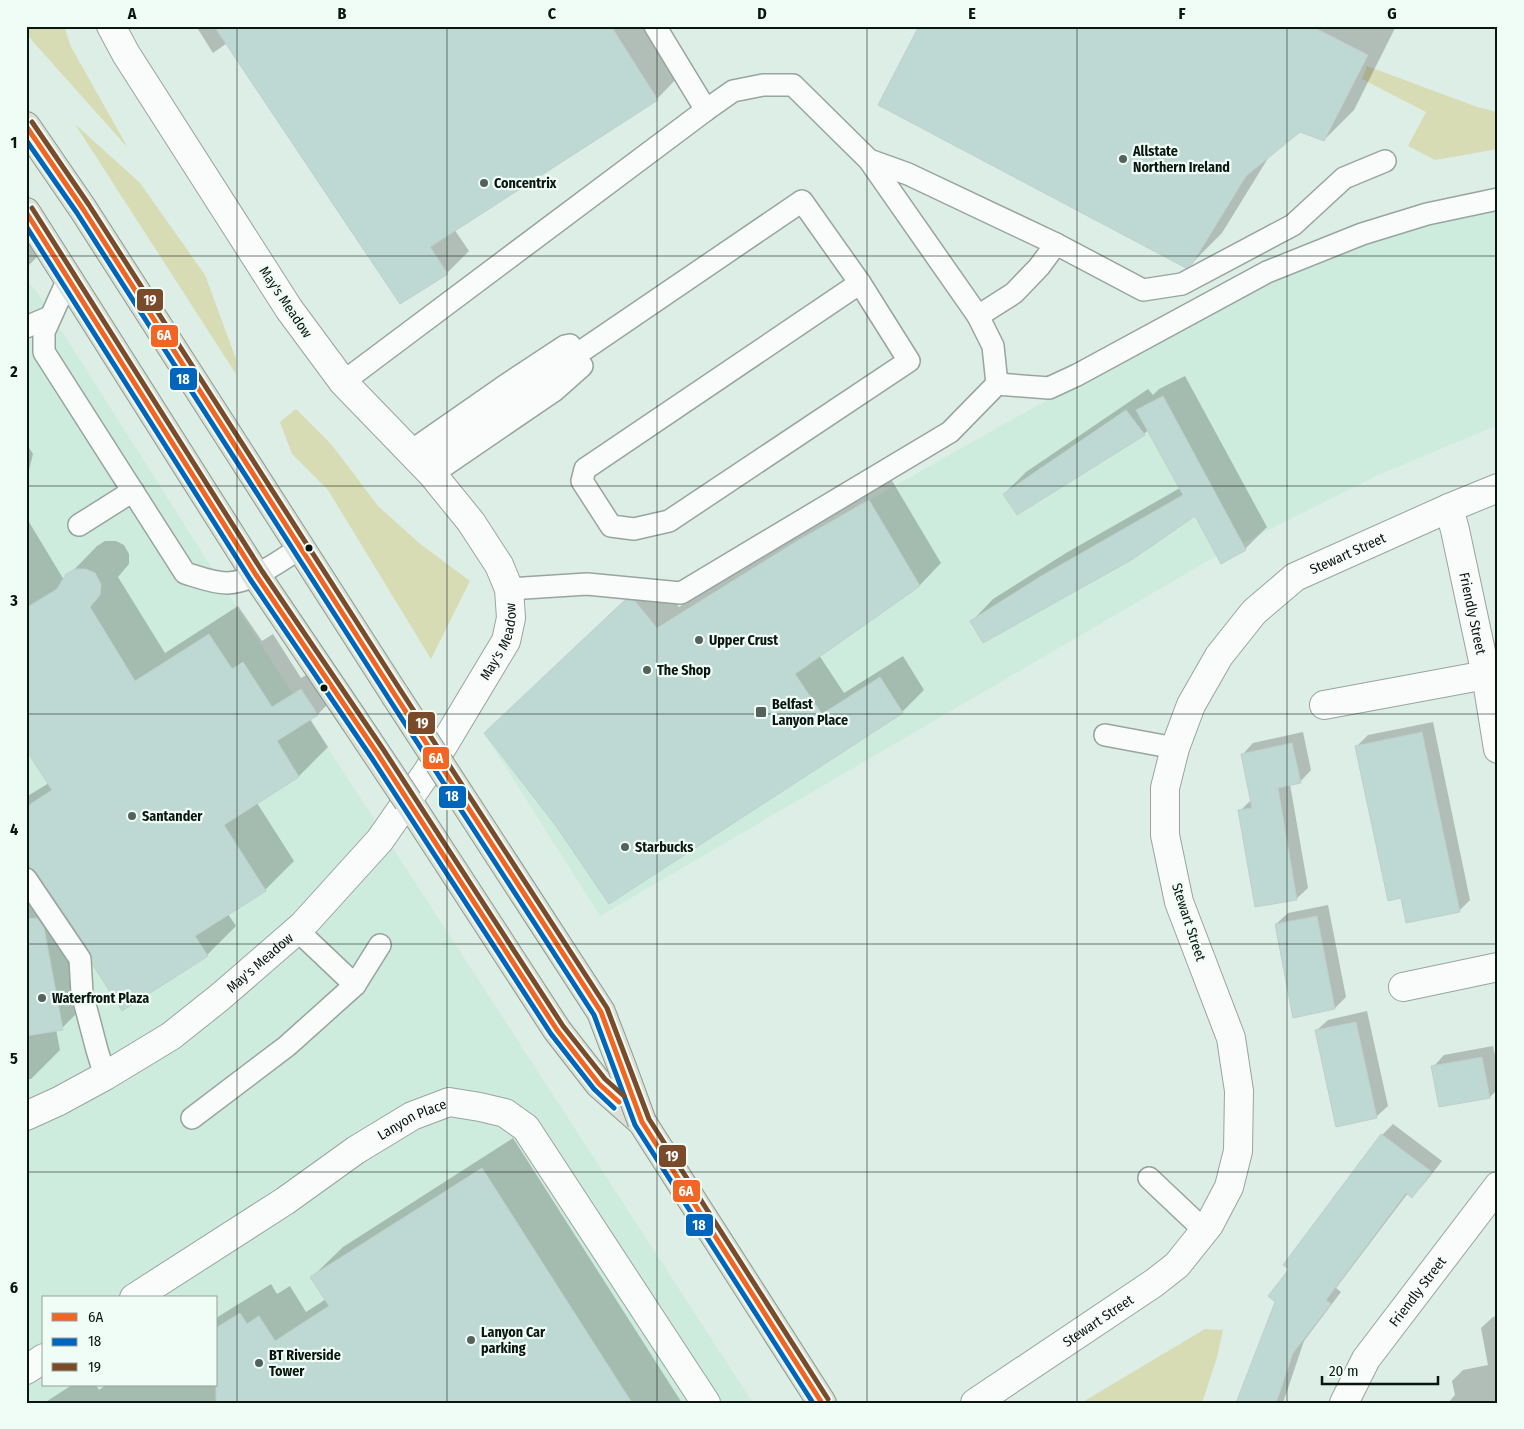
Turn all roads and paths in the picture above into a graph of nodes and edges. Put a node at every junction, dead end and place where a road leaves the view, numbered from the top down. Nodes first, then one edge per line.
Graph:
1 (111, 26) edge
2 (655, 26) edge
3 (706, 110) junction
4 (26, 126) edge
5 (869, 160) junction
6 (1386, 161) dead end
7 (1498, 199) edge
8 (26, 212) edge
9 (1056, 244) junction
10 (68, 279) junction
11 (860, 283) junction
12 (978, 316) junction
13 (50, 317) junction
14 (26, 327) edge
15 (606, 334) junction
16 (343, 382) junction
17 (997, 384) junction
18 (422, 463) junction
19 (1498, 488) edge
20 (133, 491) junction
21 (1449, 508) junction
22 (79, 525) dead end
23 (300, 548) junction
24 (256, 575) junction
25 (509, 590) junction
26 (1486, 675) junction
27 (1324, 705) dead end
28 (1105, 735) dead end
29 (1175, 748) junction
30 (1498, 749) edge
31 (26, 879) edge
32 (298, 930) junction
33 (380, 945) dead end
34 (1498, 967) edge
35 (356, 985) junction
36 (1403, 987) dead end
37 (105, 1076) junction
38 (26, 1116) edge
39 (192, 1118) dead end
40 (642, 1122) junction
41 (1149, 1178) dead end
42 (1498, 1186) edge
43 (1205, 1231) junction
44 (137, 1296) edge
45 (42, 1359) edge
46 (26, 1370) edge
47 (706, 1403) edge
48 (822, 1403) edge
49 (975, 1403) edge
50 (1344, 1403) edge

1 - 16 street, May's Meadow
2 - 3 lane
3 - 5 lane
3 - 16 lane
4 - 23 main road
5 - 9 lane
5 - 12 lane
6 - 9 lane
7 - 17 lane
8 - 10 main road
9 - 12 lane
10 - 13 lane
10 - 24 main road
11 - 11 lane
11 - 15 lane
12 - 17 lane
13 - 14 lane
13 - 20 lane
15 - 18 lane
15 - 18 lane
16 - 18 street, May's Meadow
17 - 25 lane
18 - 25 street, May's Meadow
19 - 21 street, Stewart Street
20 - 22 lane
20 - 24 lane
21 - 26 street, Friendly Street
21 - 29 street, Stewart Street
23 - 24 lane
23 - 40 main road, bridge
24 - 40 main road, bridge
25 - 32 street, May's Meadow
26 - 27 street
26 - 30 street, Friendly Street
28 - 29 lane
29 - 43 street, Stewart Street
31 - 37 lane
32 - 35 lane
32 - 37 street, May's Meadow
33 - 35 lane
34 - 36 street
35 - 39 lane
37 - 38 street, May's Meadow
40 - 48 main road
41 - 43 lane
42 - 50 street, Friendly Street
43 - 49 street, Stewart Street
44 - 47 street, Lanyon Place
45 - 46 street

